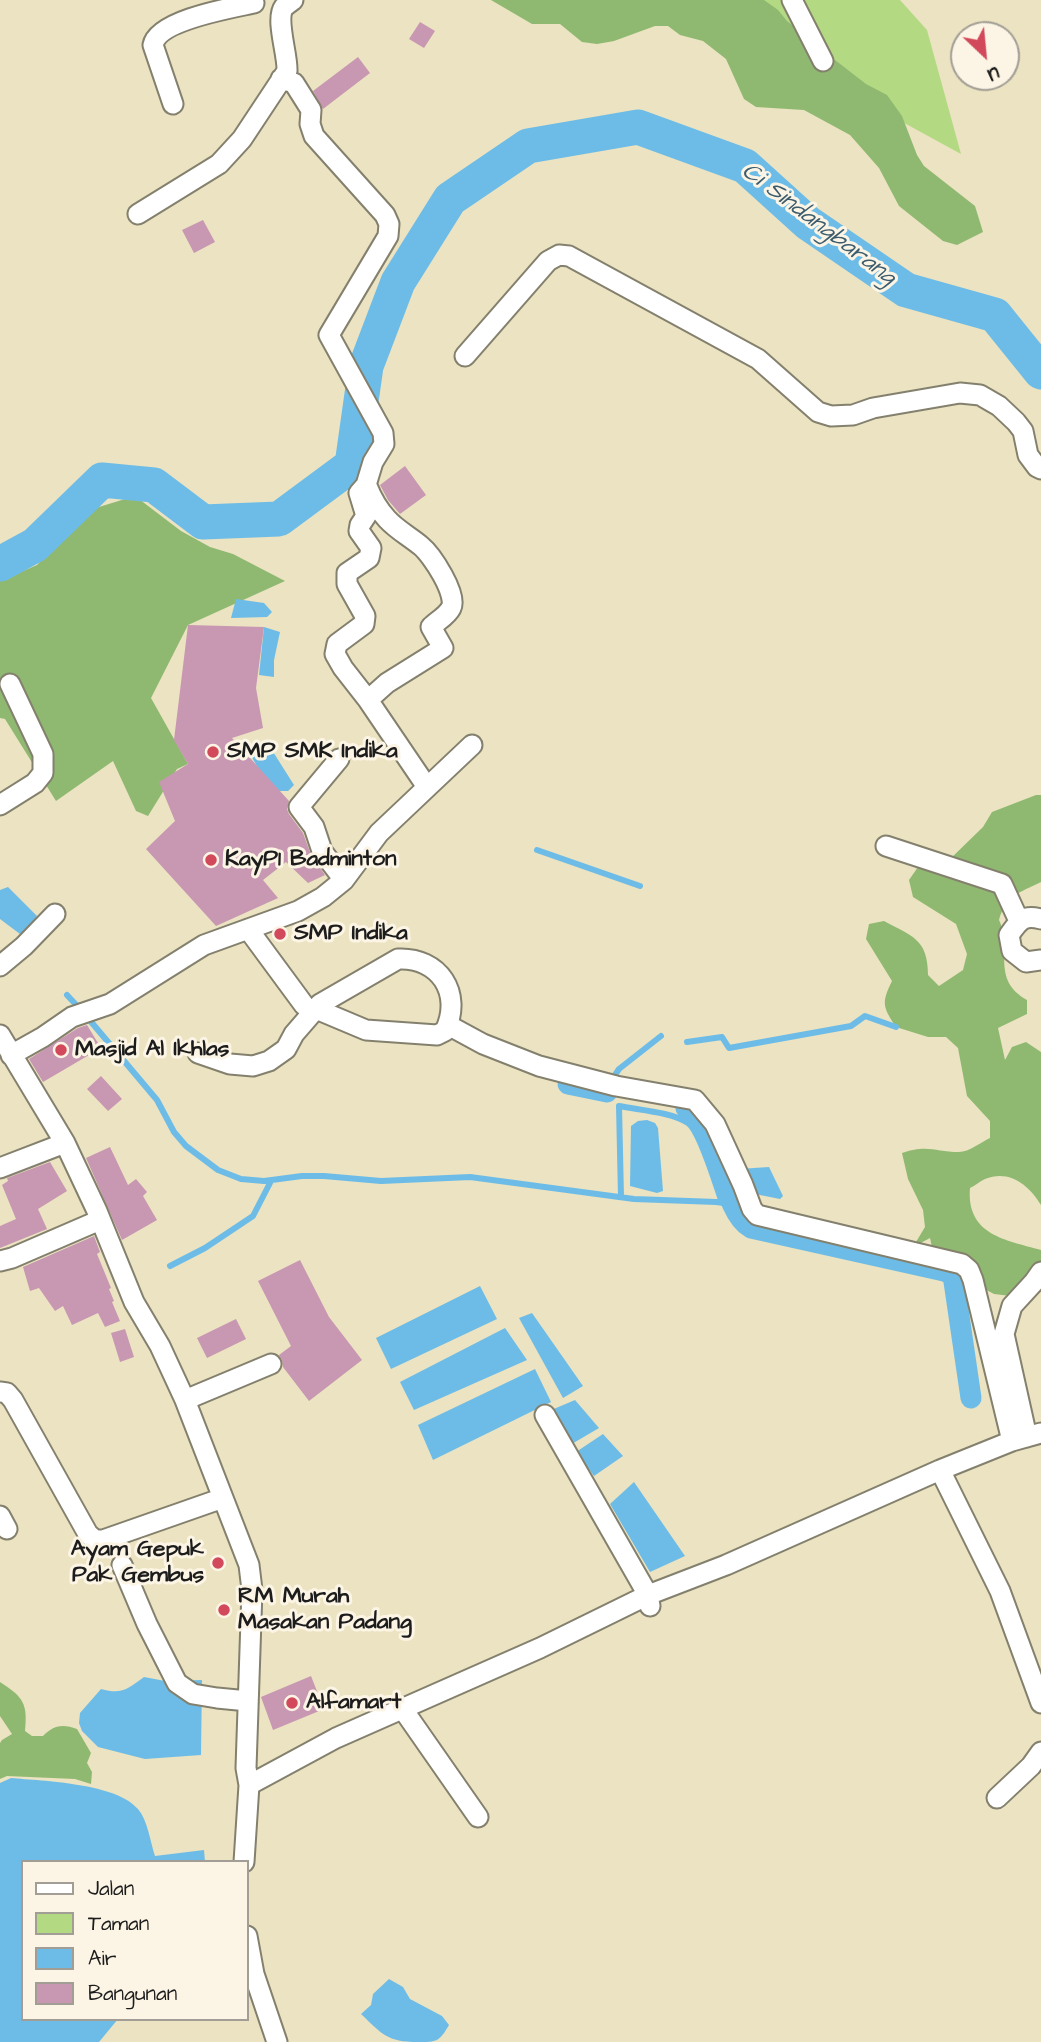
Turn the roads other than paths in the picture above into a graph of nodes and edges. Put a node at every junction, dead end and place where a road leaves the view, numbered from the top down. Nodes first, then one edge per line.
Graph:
1 (792, 0) edge
2 (253, 1) edge
3 (288, 3) edge
4 (823, 61) dead end
5 (281, 79) junction
6 (173, 104) dead end
7 (138, 214) dead end
8 (465, 356) dead end
9 (1041, 469) edge
10 (366, 485) junction
11 (10, 684) dead end
12 (368, 700) junction
13 (472, 745) dead end
14 (339, 759) dead end
15 (427, 787) junction
16 (0, 805) edge
17 (886, 846) dead end
18 (344, 880) junction
19 (55, 914) dead end
20 (1041, 919) edge
21 (1019, 921) junction
22 (248, 929) junction
23 (1041, 960) edge
24 (0, 966) edge
25 (310, 1007) junction
26 (448, 1025) junction
27 (0, 1035) edge
28 (198, 1053) dead end
29 (11, 1055) junction
30 (65, 1143) junction
31 (0, 1168) edge
32 (100, 1220) junction
33 (0, 1261) edge
34 (1041, 1272) edge
35 (271, 1364) dead end
36 (0, 1392) edge
37 (185, 1400) junction
38 (545, 1415) dead end
39 (1027, 1437) edge
40 (940, 1470) junction
41 (223, 1499) junction
42 (122, 1565) dead end
43 (649, 1601) junction
44 (248, 1701) junction
45 (1041, 1703) edge
46 (402, 1708) junction
47 (1041, 1752) edge
48 (249, 1784) junction
49 (997, 1798) dead end
50 (478, 1817) dead end
51 (244, 1860) edge
52 (248, 1941) edge
53 (277, 2042) edge

1 - 4 street
2 - 3 street
2 - 6 street
3 - 5 street
5 - 7 street
5 - 10 street
8 - 9 street
10 - 12 street
10 - 12 street
11 - 16 street
12 - 15 street
13 - 15 street
14 - 18 street
15 - 18 street
17 - 21 street
18 - 22 street
19 - 24 street
20 - 21 street
21 - 23 street
22 - 25 street
22 - 29 street
25 - 26 street
25 - 26 street
25 - 28 street
26 - 39 street
27 - 29 street
29 - 30 street
30 - 31 street
30 - 32 street
32 - 33 street
32 - 37 street
34 - 39 street
35 - 37 street
36 - 41 street
37 - 41 street
38 - 43 street
39 - 40 street
40 - 43 street
40 - 45 street
41 - 44 street
42 - 44 street
43 - 46 street
44 - 48 street
46 - 48 street
46 - 50 street
47 - 49 street
48 - 51 street
52 - 53 street

